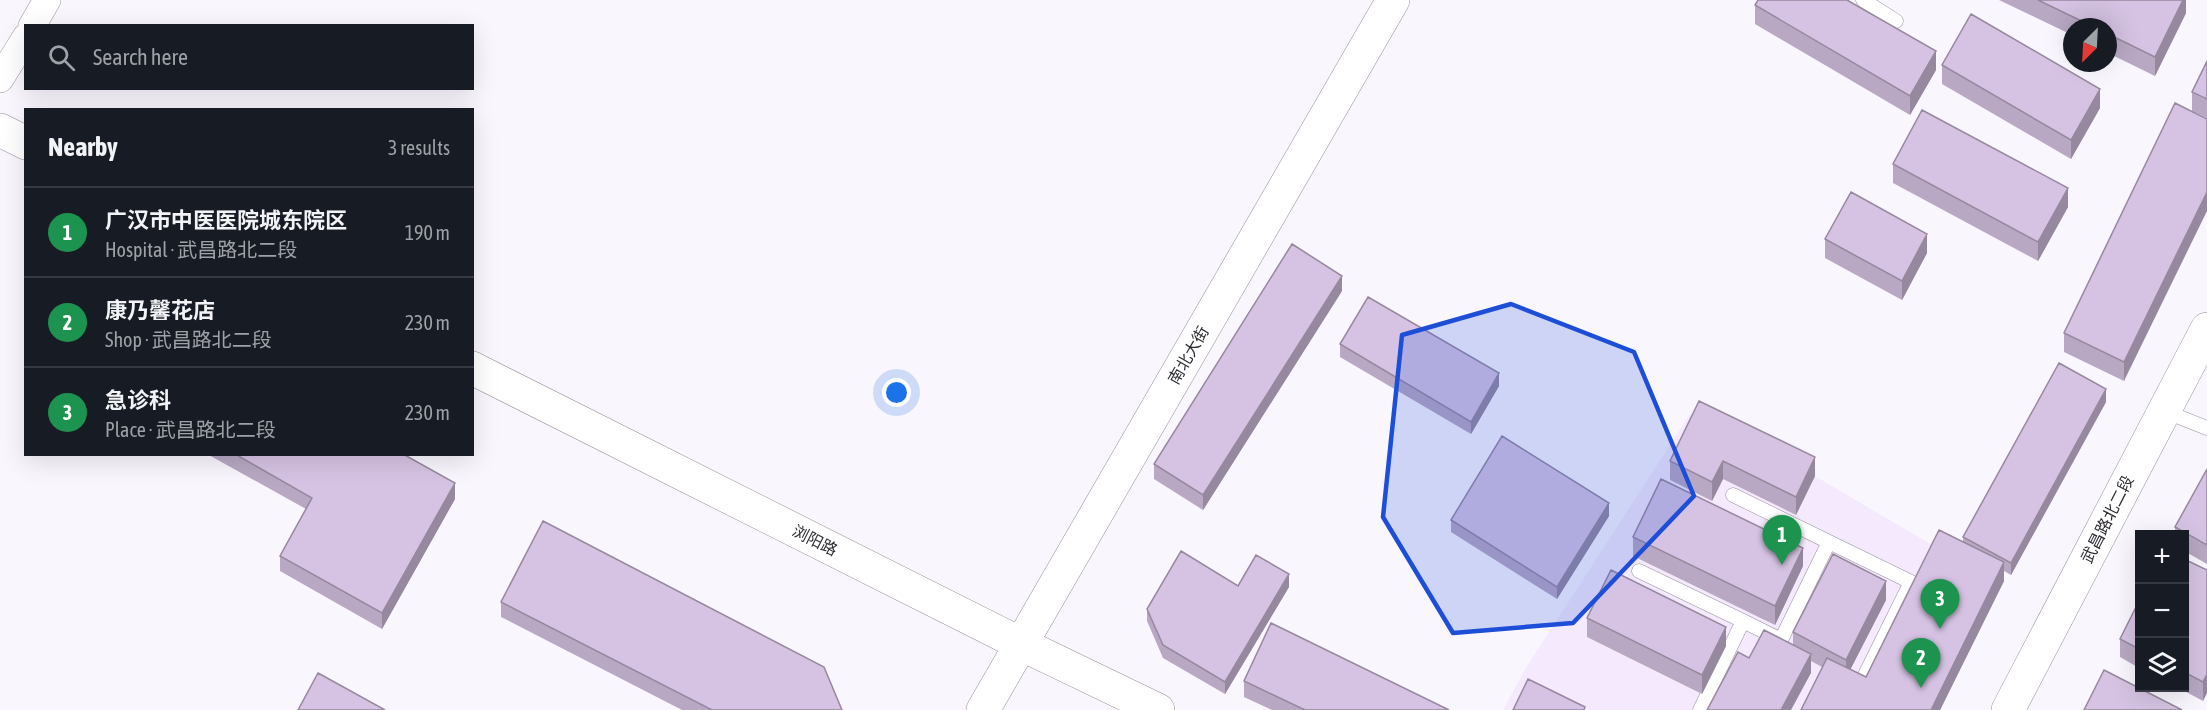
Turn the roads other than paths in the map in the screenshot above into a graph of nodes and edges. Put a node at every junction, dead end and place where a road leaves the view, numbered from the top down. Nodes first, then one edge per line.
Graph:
1 (47, 0) edge
2 (1393, 0) edge
3 (1863, 0) edge
4 (1896, 21) dead end
5 (33, 24) edge
6 (24, 40) edge
7 (0, 80) edge
8 (0, 130) edge
9 (24, 142) edge
10 (2207, 329) edge
11 (474, 369) edge
12 (2163, 410) junction
13 (2207, 428) edge
14 (1732, 495) edge
15 (1829, 542) junction
16 (1639, 571) edge
17 (1743, 621) junction
18 (1021, 644) junction
19 (1884, 690) edge
20 (982, 710) edge
21 (1158, 710) edge
22 (1700, 710) edge
23 (2008, 710) edge

1 - 5 street
2 - 18 street, 南北大街
3 - 4 lane
6 - 7 street
8 - 9 street
10 - 12 street, 武昌路北二段
11 - 18 street, 浏阳路
12 - 13 lane
12 - 23 street, 武昌路北二段
14 - 15 lane
15 - 17 lane
15 - 19 lane
16 - 17 lane
17 - 22 lane
18 - 20 street, 南北大街
18 - 21 street, 浏阳路

